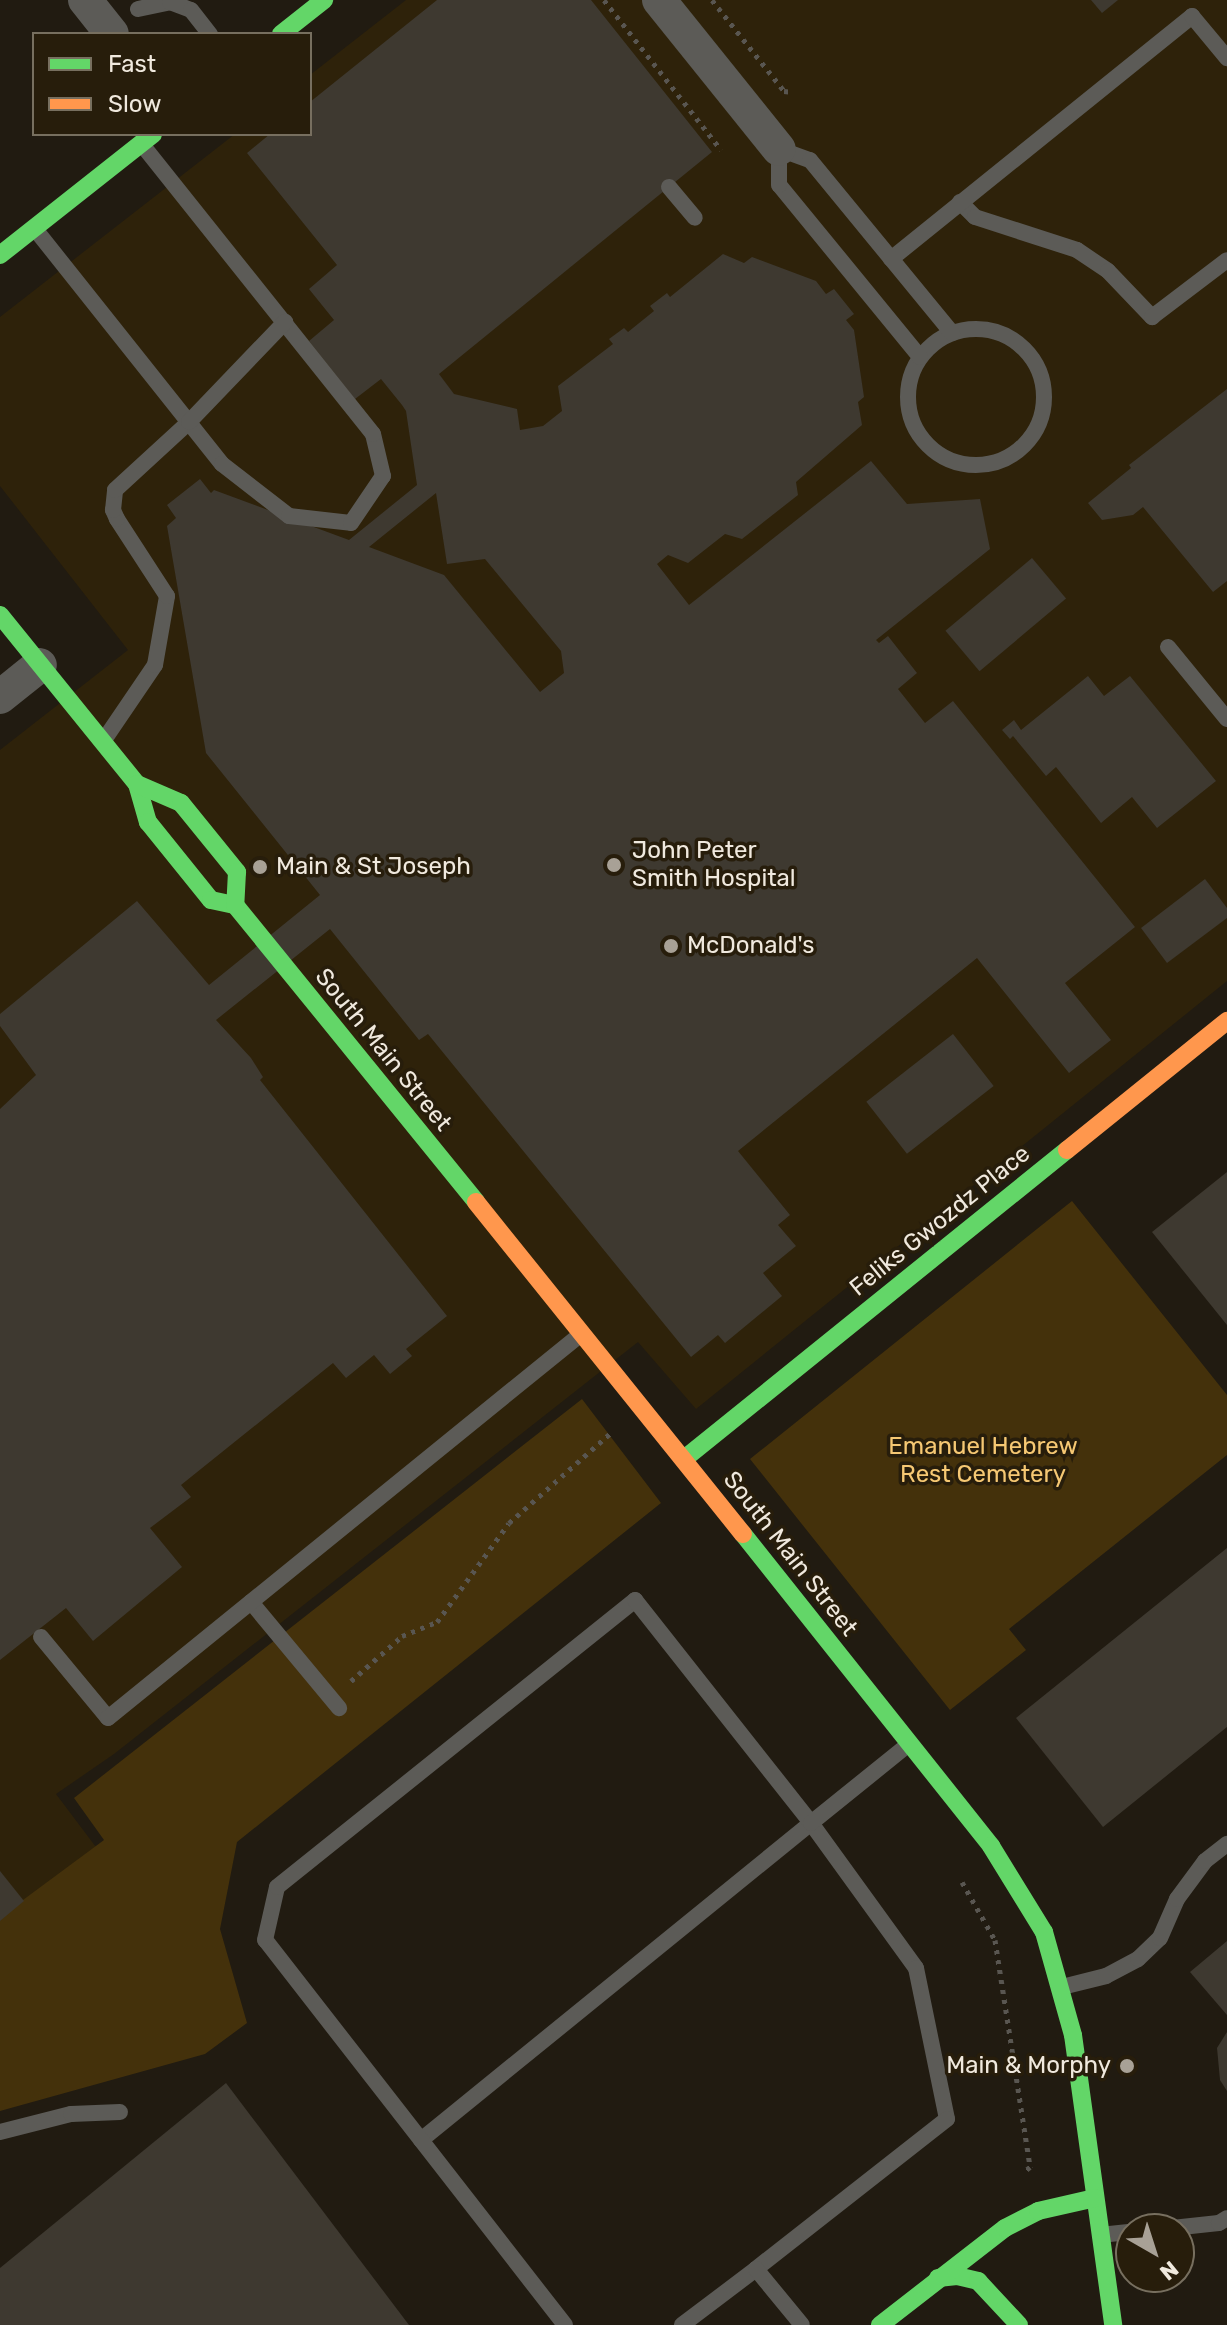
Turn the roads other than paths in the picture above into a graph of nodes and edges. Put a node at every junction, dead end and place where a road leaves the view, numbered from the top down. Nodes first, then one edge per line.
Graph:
1 (85, 0) edge
2 (324, 0) edge
3 (659, 0) edge
4 (125, 20) edge
5 (208, 32) edge
6 (284, 32) edge
7 (1227, 58) edge
8 (147, 139) edge
9 (779, 149) junction
10 (669, 187) dead end
11 (960, 202) junction
12 (695, 218) dead end
13 (34, 228) junction
14 (1, 252) edge
15 (891, 259) junction
16 (1227, 260) edge
17 (285, 322) junction
18 (952, 333) junction
19 (920, 357) junction
20 (189, 422) junction
21 (0, 615) edge
22 (1168, 647) dead end
23 (40, 665) junction
24 (0, 697) edge
25 (1227, 719) edge
26 (103, 742) junction
27 (137, 784) junction
28 (235, 905) junction
29 (1227, 1021) edge
30 (582, 1334) junction
31 (684, 1459) junction
32 (251, 1602) junction
33 (41, 1637) dead end
34 (339, 1708) road end
35 (910, 1743) junction
36 (811, 1823) junction
37 (1227, 1844) edge
38 (1062, 1987) junction
39 (120, 2112) dead end
40 (0, 2132) edge
41 (421, 2140) junction
42 (1095, 2198) junction
43 (1227, 2218) edge
44 (1195, 2226) edge
45 (1115, 2234) edge
46 (1099, 2235) junction
47 (756, 2269) junction
48 (938, 2278) junction
49 (565, 2325) edge
50 (682, 2325) edge
51 (802, 2325) edge
52 (880, 2325) edge
53 (1019, 2325) edge
54 (1113, 2325) edge

1 - 4 street
2 - 6 street
3 - 9 street
4 - 5 lane
7 - 11 lane
8 - 13 street
8 - 17 lane
9 - 15 lane
9 - 19 lane
10 - 12 lane
11 - 15 lane
11 - 16 lane
13 - 14 street
13 - 20 lane
15 - 18 lane
17 - 20 lane
17 - 20 lane
18 - 19 lane
18 - 19 lane
20 - 26 lane
21 - 23 street, South Main Street
22 - 25 lane
23 - 24 street
23 - 26 street, South Main Street
26 - 27 street, South Main Street
27 - 28 street, South Main Street
27 - 28 street, South Main Street
28 - 30 street, South Main Street
29 - 31 street, Feliks Gwozdz Place
30 - 31 street, South Main Street
30 - 32 lane
31 - 35 street, South Main Street
32 - 33 lane
32 - 34 lane
35 - 36 lane
35 - 38 street, South Main Street
36 - 41 lane
36 - 41 lane
36 - 47 lane
37 - 38 lane
38 - 42 street, South Main Street
39 - 40 lane
41 - 49 lane
42 - 46 street, South Main Street
42 - 48 street
43 - 44 lane
45 - 46 lane
46 - 54 street, South Main Street
47 - 50 lane
47 - 51 lane
48 - 52 street
48 - 53 street

